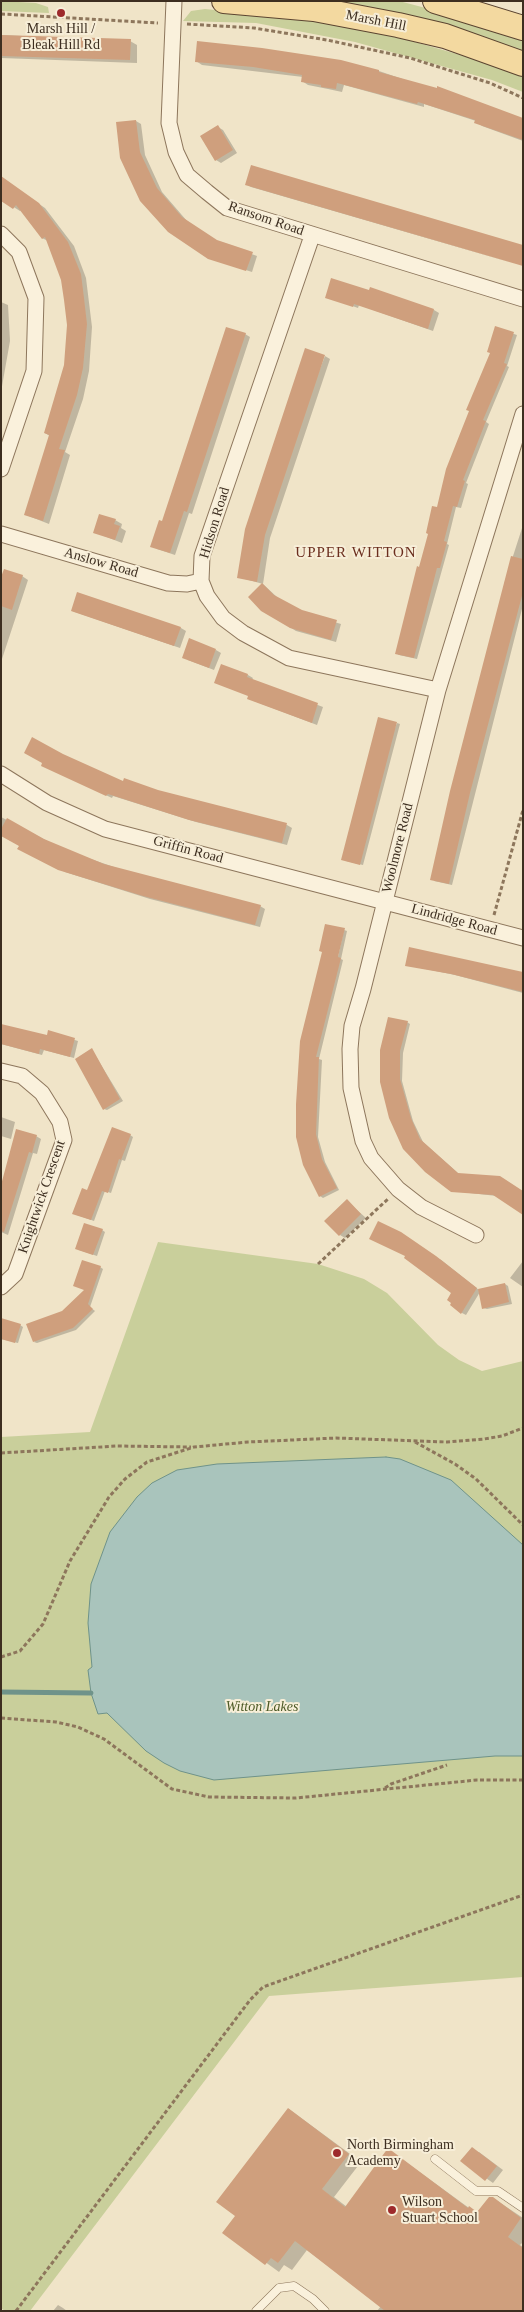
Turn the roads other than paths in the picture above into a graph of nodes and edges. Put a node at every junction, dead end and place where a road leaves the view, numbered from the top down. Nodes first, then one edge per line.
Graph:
1 (174, 1) edge
2 (224, 1) edge
3 (443, 2) edge
4 (523, 28) edge
5 (523, 64) edge
6 (1, 234) edge
7 (312, 236) junction
8 (523, 299) edge
9 (523, 414) edge
10 (1, 469) edge
11 (1, 534) edge
12 (201, 581) junction
13 (438, 690) junction
14 (1, 774) edge
15 (385, 902) junction
16 (523, 938) edge
17 (1, 1071) edge
18 (476, 1235) dead end
19 (1, 1287) edge
20 (436, 2159) dead end
21 (523, 2208) edge
22 (256, 2311) edge
23 (325, 2311) edge

1 - 7 street, Ransom Road
2 - 5 main road, Marsh Hill
3 - 4 main road
6 - 10 street
7 - 8 street, Ransom Road
7 - 12 street, Hidson Road
9 - 13 street, Woolmore Road
11 - 12 street, Anslow Road
12 - 13 street, Hidson Road
13 - 15 street, Woolmore Road
14 - 15 street, Griffin Road
15 - 16 street, Lindridge Road
15 - 18 street, Woolmore Road
17 - 19 street, Knightwick Crescent
20 - 21 lane
22 - 23 lane

